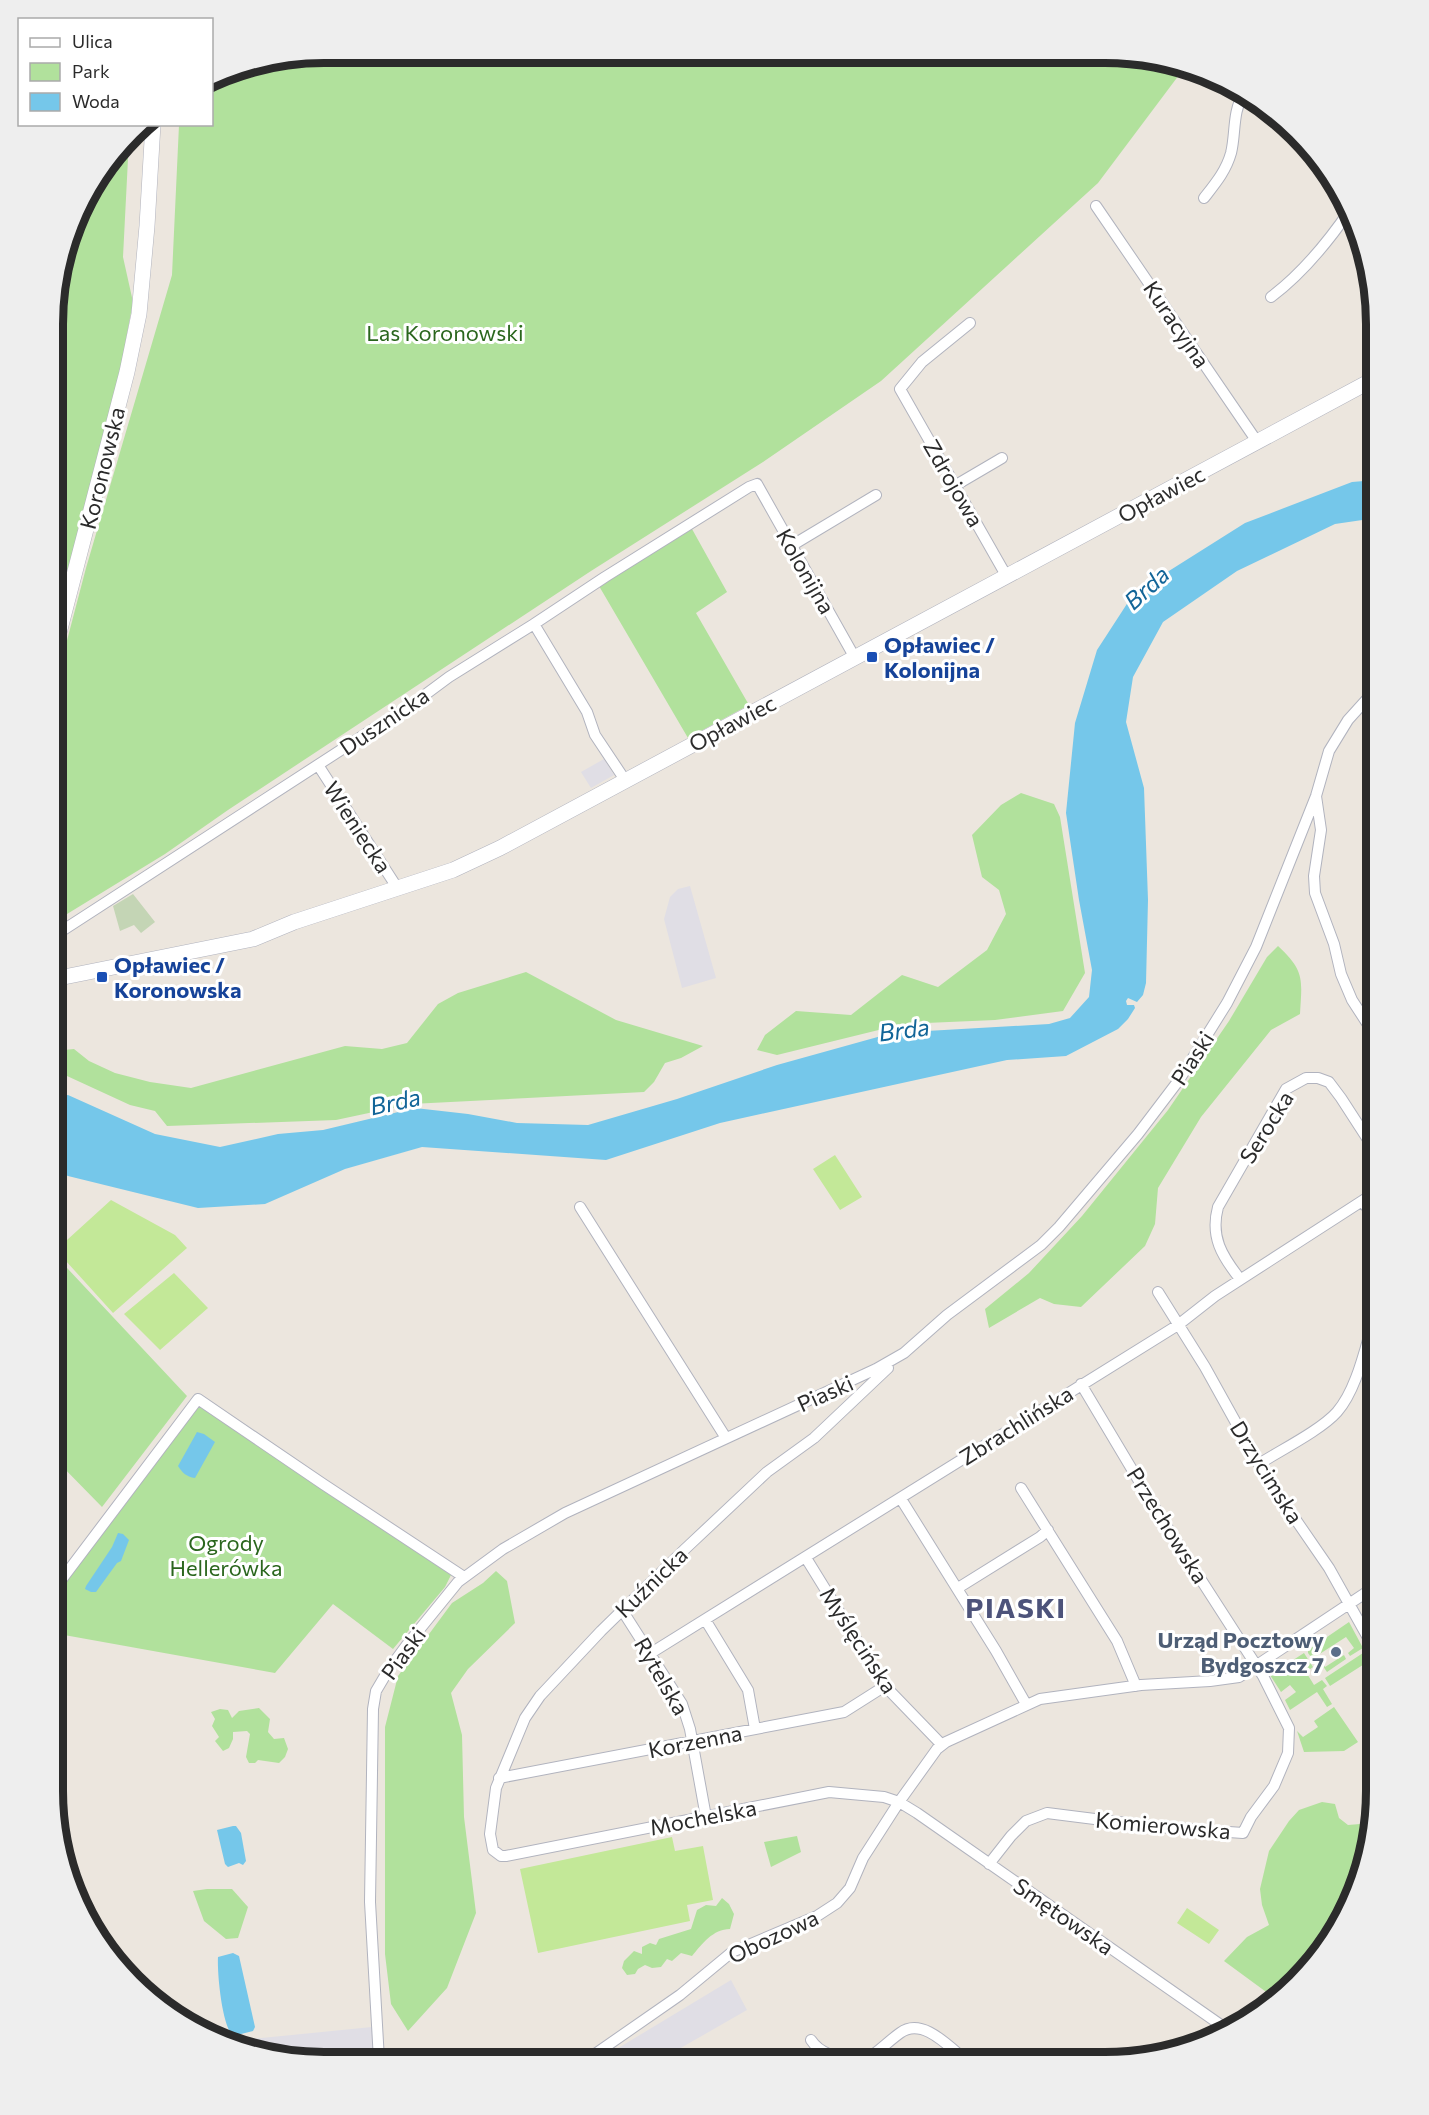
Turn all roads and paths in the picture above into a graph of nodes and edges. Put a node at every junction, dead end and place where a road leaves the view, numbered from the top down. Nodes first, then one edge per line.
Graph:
1 (1240, 101) edge
2 (153, 127) edge
3 (1204, 198) dead end
4 (1096, 206) dead end
5 (1344, 219) edge
6 (1271, 297) dead end
7 (970, 323) dead end
8 (1366, 384) edge
9 (1258, 442) junction
10 (1002, 458) dead end
11 (757, 484) joint
12 (956, 486) junction
13 (876, 495) dead end
14 (791, 546) junction
15 (1007, 577) junction
16 (63, 617) edge
17 (534, 624) junction
18 (855, 657) junction
19 (1366, 700) edge
20 (318, 765) junction
21 (625, 780) junction
22 (1316, 796) junction
23 (398, 889) junction
24 (63, 930) edge
25 (63, 977) edge
26 (1366, 1022) edge
27 (1366, 1137) edge
28 (1366, 1198) edge
29 (1362, 1201) junction
30 (1366, 1206) edge
31 (580, 1207) dead end
32 (1240, 1279) junction
33 (1158, 1292) dead end
34 (1178, 1324) junction
35 (1366, 1344) edge
36 (904, 1353) junction
37 (1081, 1384) junction
38 (726, 1438) junction
39 (1259, 1464) junction
40 (1021, 1488) dead end
41 (901, 1499) junction
42 (1048, 1530) junction
43 (806, 1558) junction
44 (464, 1577) junction
45 (63, 1578) edge
46 (958, 1588) junction
47 (1366, 1593) edge
48 (1349, 1604) junction
49 (622, 1610) junction
50 (706, 1621) junction
51 (1366, 1636) edge
52 (651, 1653) junction
53 (1256, 1665) junction
54 (885, 1686) junction
55 (1136, 1686) junction
56 (1026, 1704) junction
57 (755, 1729) junction
58 (692, 1742) junction
59 (942, 1745) junction
60 (499, 1778) junction
61 (899, 1802) junction
62 (706, 1817) junction
63 (506, 1856) joint
64 (989, 1864) junction
65 (1220, 2025) edge
66 (812, 2040) dead end
67 (379, 2052) edge
68 (598, 2052) edge
69 (824, 2052) edge
70 (878, 2052) edge
71 (955, 2052) edge

1 - 3 street
2 - 16 street, Koronowska
4 - 9 street, Kuracyjna
5 - 6 street
7 - 12 street, Zdrojowa
8 - 9 street, Opławiec
9 - 15 street, Opławiec
10 - 12 street
11 - 14 street, Kolonijna
11 - 17 street, Dusznicka
12 - 15 street, Zdrojowa
13 - 14 street
14 - 18 street, Kolonijna
15 - 18 street, Opławiec
17 - 20 street, Dusznicka
17 - 21 street
18 - 21 street, Opławiec
19 - 22 street, Piaski
20 - 23 street, Wieniecka
20 - 24 street, Dusznicka
21 - 23 street, Opławiec
22 - 26 street
22 - 36 street, Piaski
23 - 25 street, Opławiec
27 - 32 street, Serocka
28 - 29 street, Zbrachlińska
29 - 30 street
29 - 32 street, Zbrachlińska
31 - 38 street
32 - 34 street, Zbrachlińska
33 - 34 street, Drzycimska
34 - 37 street, Zbrachlińska
34 - 39 street, Drzycimska
35 - 39 street
36 - 38 street, Piaski
36 - 49 street, Kuźnicka
37 - 41 street, Zbrachlińska
37 - 53 street, Przechowska
38 - 44 street, Piaski
39 - 48 street, Drzycimska
40 - 42 street
41 - 43 street, Zbrachlińska
41 - 46 street
42 - 46 street
42 - 55 street
43 - 50 street, Zbrachlińska
43 - 54 street, Myślęcińska
44 - 45 street
44 - 67 street, Piaski
46 - 56 street
47 - 48 street
48 - 51 street, Drzycimska
48 - 53 street
49 - 52 street, Rytelska
49 - 60 street, Kuźnicka
50 - 52 street, Zbrachlińska
50 - 57 street
52 - 58 street, Rytelska
53 - 55 street
53 - 64 street, Komierowska
54 - 57 street, Korzenna
54 - 59 street, Myślęcińska
55 - 56 street
56 - 59 street
57 - 58 street, Korzenna
58 - 60 street, Korzenna
58 - 62 street, Rytelska
59 - 61 street, Obozowa
60 - 63 street, Kuźnicka
61 - 62 street, Mochelska
61 - 64 street, Smętowska
61 - 68 street, Obozowa
62 - 63 street, Mochelska
64 - 65 street, Smętowska
66 - 69 street
70 - 71 street

